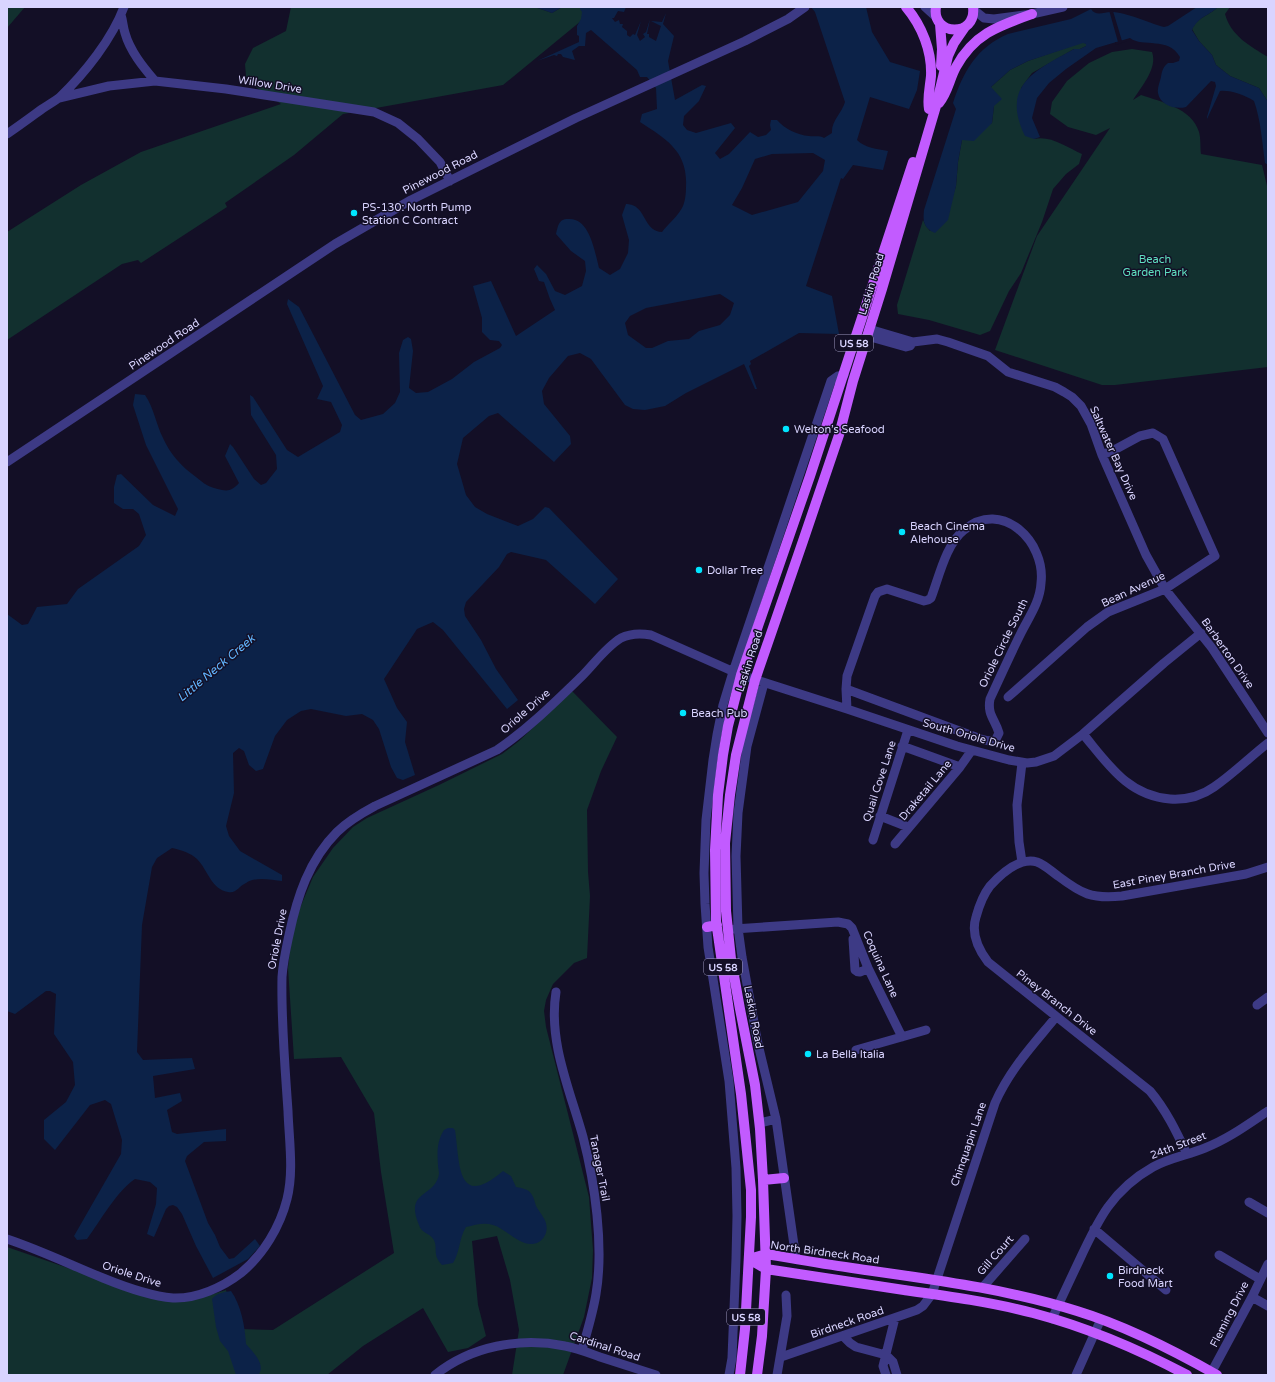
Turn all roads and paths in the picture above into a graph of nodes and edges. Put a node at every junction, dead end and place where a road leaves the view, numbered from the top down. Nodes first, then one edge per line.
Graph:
1 (805, 7) edge
2 (906, 7) edge
3 (925, 7) edge
4 (1063, 7) edge
5 (973, 9) edge
6 (123, 11) edge
7 (1032, 14) junction
8 (937, 16) edge
9 (965, 27) junction
10 (155, 81) junction
11 (59, 98) junction
12 (933, 108) junction
13 (7, 134) edge
14 (450, 181) junction
15 (868, 333) junction
16 (844, 375) junction
17 (1102, 455) junction
18 (7, 462) edge
19 (800, 473) junction
20 (810, 476) junction
21 (824, 481) junction
22 (1165, 589) junction
23 (1201, 633) junction
24 (737, 674) junction
25 (759, 681) junction
26 (846, 689) junction
27 (1008, 696) dead end
28 (847, 709) junction
29 (908, 730) junction
30 (1268, 733) edge
31 (1083, 734) junction
32 (1268, 743) edge
33 (902, 746) junction
34 (972, 750) junction
35 (1022, 763) junction
36 (960, 767) junction
37 (880, 816) junction
38 (908, 827) junction
39 (873, 840) dead end
40 (894, 844) dead end
41 (1022, 862) junction
42 (1268, 867) edge
43 (712, 926) junction
44 (733, 929) junction
45 (853, 932) junction
46 (868, 968) junction
47 (556, 992) dead end
48 (1268, 997) edge
49 (1257, 1005) dead end
50 (1056, 1017) junction
51 (926, 1030) dead end
52 (902, 1037) junction
53 (856, 1050) dead end
54 (1268, 1111) edge
55 (776, 1119) junction
56 (760, 1123) junction
57 (1187, 1154) junction
58 (784, 1178) junction
59 (763, 1180) junction
60 (1249, 1202) dead end
61 (1268, 1213) edge
62 (1094, 1229) junction
63 (7, 1238) edge
64 (1025, 1239) dead end
65 (766, 1254) junction
66 (1219, 1255) dead end
67 (736, 1259) junction
68 (749, 1259) junction
69 (796, 1259) junction
70 (1268, 1264) edge
71 (766, 1269) junction
72 (936, 1280) junction
73 (1260, 1280) junction
74 (983, 1287) junction
75 (1166, 1290) dead end
76 (932, 1294) junction
77 (786, 1295) dead end
78 (1252, 1297) junction
79 (1058, 1305) junction
80 (1268, 1306) edge
81 (895, 1318) junction
82 (1052, 1319) junction
83 (1101, 1319) junction
84 (1095, 1333) junction
85 (843, 1336) junction
86 (582, 1350) junction
87 (886, 1355) junction
88 (781, 1357) junction
89 (625, 1365) junction
90 (1213, 1374) edge
91 (434, 1375) edge
92 (630, 1375) edge
93 (656, 1375) edge
94 (730, 1375) edge
95 (740, 1375) edge
96 (757, 1375) edge
97 (777, 1375) edge
98 (886, 1375) edge
99 (897, 1375) edge
100 (1076, 1375) edge
101 (1187, 1375) edge

1 - 14 street, Pinewood Road
2 - 12 main road
3 - 8 street
4 - 7 street
5 - 7 street
5 - 9 main road, US 58
6 - 10 street
6 - 11 street
7 - 12 main road
8 - 9 main road
8 - 12 main road, Laskin Road / US 58
9 - 12 main road, Laskin Road / US 58
10 - 11 street, Willow Drive
10 - 14 street, Willow Drive
11 - 13 street
12 - 15 main road, Laskin Road / US 58
12 - 16 main road, Laskin Road / US 58
14 - 18 street, Pinewood Road
15 - 17 street, Saltwater Bay Drive
15 - 21 main road, Laskin Road / US 58
16 - 19 street, Laskin Road
16 - 20 main road, Laskin Road / US 58
17 - 22 street, Saltwater Bay Drive
17 - 22 street, Bean Avenue
19 - 20 street
19 - 24 street, Laskin Road
20 - 21 main road
20 - 24 main road, Laskin Road / US 58
21 - 25 main road, Laskin Road / US 58
22 - 23 street, Barberton Drive
22 - 27 street, Bean Avenue
23 - 30 street, Barberton Drive
23 - 31 street, South Oriole Drive
24 - 25 street, South Oriole Drive
24 - 43 main road, Laskin Road / US 58
24 - 63 street, Oriole Drive
25 - 28 street, South Oriole Drive
25 - 44 main road, Laskin Road / US 58
26 - 26 street, Oriole Circle South
26 - 28 street, Oriole Circle South
28 - 29 street, South Oriole Drive
29 - 33 street, Quail Cove Lane
29 - 34 street, South Oriole Drive
31 - 32 street
31 - 35 street, South Oriole Drive
33 - 36 street
33 - 37 street, Quail Cove Lane
34 - 35 street, South Oriole Drive
34 - 36 street, Draketail Lane
35 - 41 street
36 - 38 street, Draketail Lane
37 - 38 street
37 - 39 street, Quail Cove Lane
38 - 40 street, Draketail Lane
41 - 42 street, East Piney Branch Drive
41 - 50 street, Piney Branch Drive
43 - 67 street, Laskin Road
43 - 68 main road, Laskin Road / US 58
44 - 45 street, Coquina Lane
44 - 55 street, Laskin Road
44 - 56 main road, Laskin Road / US 58
45 - 46 street, Coquina Lane
45 - 46 street
46 - 52 street, Coquina Lane
47 - 86 street, Tanager Trail
48 - 49 street
50 - 57 street, Piney Branch Drive
50 - 72 street, Chinquapin Lane
51 - 52 street
52 - 53 street
54 - 57 street, 24th Street
55 - 56 street
55 - 58 street, Laskin Road
56 - 59 main road, Laskin Road / US 58
57 - 62 street, 24th Street
58 - 59 main road
58 - 69 street, Laskin Road
59 - 65 main road, Laskin Road / US 58
60 - 61 street
62 - 75 street
62 - 79 street, 24th Street
64 - 74 street, Gill Court
65 - 68 main road, North Birdneck Road
65 - 69 main road, North Birdneck Road
65 - 71 main road, Laskin Road / US 58
66 - 73 street
67 - 68 street
67 - 94 street, Laskin Road
68 - 71 main road
68 - 95 main road, Laskin Road / US 58
69 - 72 main road, North Birdneck Road
70 - 73 street, Fleming Drive
71 - 76 main road
71 - 96 main road, Laskin Road / US 58
72 - 74 main road, North Birdneck Road
72 - 76 street, Chinquapin Lane
73 - 78 street, Fleming Drive
74 - 79 main road, North Birdneck Road
76 - 81 street, Birdneck Road
76 - 82 main road
77 - 88 street
78 - 80 street
78 - 90 street, Fleming Drive
79 - 82 street, 24th Street
79 - 83 main road, North Birdneck Road
81 - 85 street, Birdneck Road
81 - 87 street
82 - 84 main road
83 - 84 street
83 - 90 main road, North Birdneck Road
84 - 100 street
84 - 101 main road
85 - 87 street
85 - 88 street, Birdneck Road
86 - 89 street, Cardinal Road
86 - 91 street, Cardinal Road
87 - 98 street
87 - 99 street
88 - 97 street
89 - 92 street
89 - 93 street, Cardinal Road

